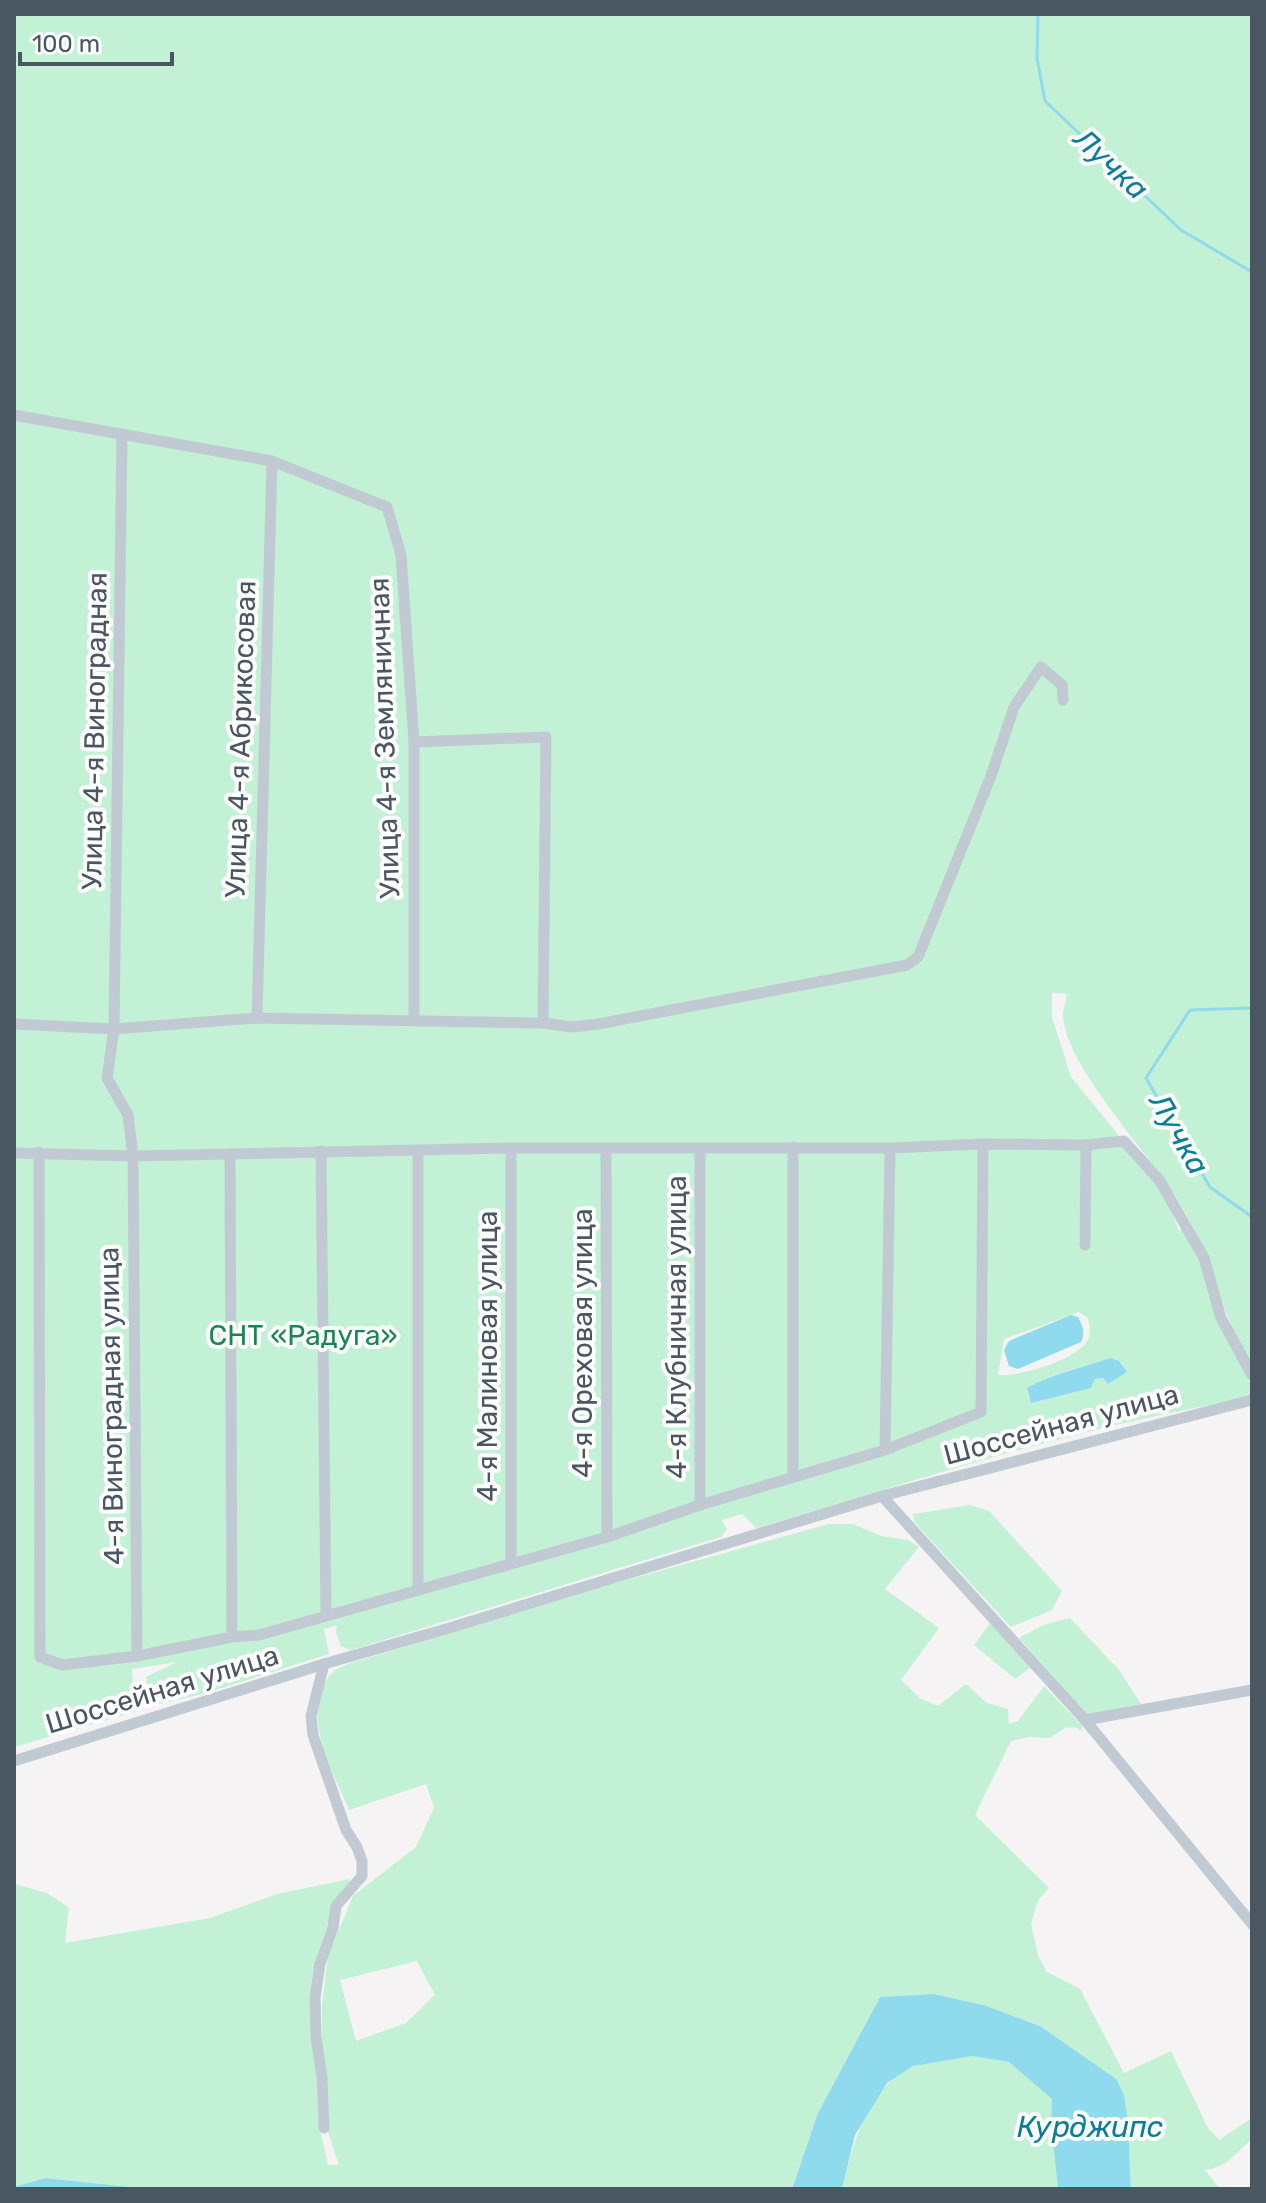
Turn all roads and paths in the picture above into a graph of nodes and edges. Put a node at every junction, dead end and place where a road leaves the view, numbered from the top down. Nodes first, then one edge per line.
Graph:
1 (14, 415) edge
2 (122, 434) junction
3 (272, 461) junction
4 (1063, 700) dead end
5 (414, 742) junction
6 (257, 1018) junction
7 (414, 1020) junction
8 (543, 1023) junction
9 (14, 1024) edge
10 (114, 1029) junction
11 (983, 1144) junction
12 (1086, 1145) junction
13 (793, 1147) junction
14 (511, 1148) junction
15 (890, 1148) junction
16 (606, 1149) junction
17 (700, 1149) junction
18 (321, 1151) junction
19 (418, 1151) junction
20 (39, 1152) junction
21 (14, 1153) edge
22 (230, 1154) junction
23 (133, 1156) junction
24 (1085, 1245) dead end
25 (1252, 1375) edge
26 (1252, 1400) edge
27 (885, 1450) junction
28 (793, 1477) junction
29 (882, 1496) junction
30 (700, 1505) junction
31 (607, 1537) junction
32 (511, 1563) junction
33 (418, 1590) junction
34 (326, 1616) junction
35 (232, 1637) junction
36 (137, 1656) junction
37 (324, 1664) junction
38 (1252, 1690) edge
39 (1085, 1720) junction
40 (14, 1761) edge
41 (1252, 1924) edge
42 (324, 2128) dead end

1 - 2 street, Улица 4-я Земляничная
2 - 3 street, Улица 4-я Земляничная
2 - 10 street, Улица 4-я Виноградная
3 - 5 street, Улица 4-я Земляничная
3 - 6 street, Улица 4-я Абрикосовая
4 - 8 street
5 - 7 street, Улица 4-я Земляничная
5 - 8 street
6 - 7 street
6 - 10 street
7 - 8 street
9 - 10 street
10 - 23 street, Улица 4-я Виноградная
11 - 12 street
11 - 15 street
11 - 27 street
12 - 24 street
12 - 25 street
13 - 15 street
13 - 17 street
13 - 28 street
14 - 16 street
14 - 19 street
14 - 32 street, 4-я Малиновая улица
15 - 27 street
16 - 17 street
16 - 31 street, 4-я Ореховая улица
17 - 30 street, 4-я Клубничная улица
18 - 19 street
18 - 22 street
18 - 34 street
19 - 33 street
20 - 21 street
20 - 23 street
20 - 36 street
22 - 23 street
22 - 35 street
23 - 36 street, 4-я Виноградная улица
26 - 29 street, Шоссейная улица
27 - 28 street
28 - 30 street
29 - 37 street, Шоссейная улица
29 - 39 street
30 - 31 street
31 - 32 street
32 - 33 street
33 - 34 street
34 - 35 street
35 - 36 street
37 - 40 street, Шоссейная улица
37 - 42 street
38 - 39 street
39 - 41 street

